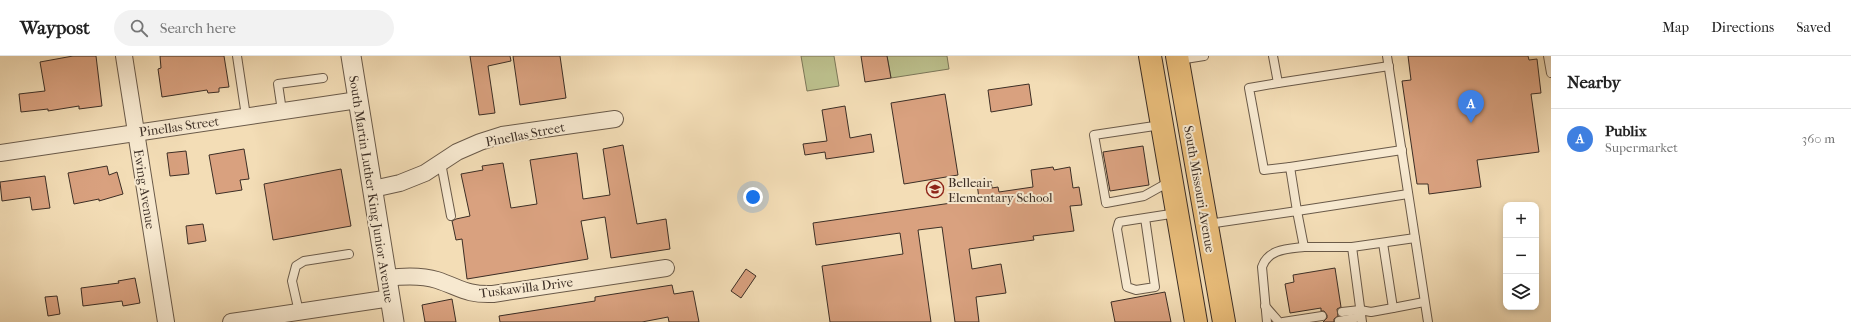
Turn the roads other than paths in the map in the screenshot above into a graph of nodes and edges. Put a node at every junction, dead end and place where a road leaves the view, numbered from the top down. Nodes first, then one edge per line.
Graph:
1 (124, 56) edge
2 (237, 56) edge
3 (351, 56) edge
4 (1150, 56) edge
5 (1204, 56) edge
6 (1273, 56) edge
7 (1387, 56) edge
8 (1548, 56) edge
9 (1177, 58) edge
10 (1389, 66) junction
11 (1551, 73) edge
12 (322, 78) dead end
13 (1278, 83) junction
14 (358, 100) junction
15 (282, 111) junction
16 (246, 116) junction
17 (615, 119) dead end
18 (1161, 125) junction
19 (136, 132) junction
20 (1402, 150) junction
21 (0, 153) edge
22 (441, 163) junction
23 (1290, 167) junction
24 (1171, 181) junction
25 (372, 189) junction
26 (1408, 194) junction
27 (1298, 211) junction
28 (1177, 213) junction
29 (451, 216) dead end
30 (1145, 218) junction
31 (1206, 224) junction
32 (1415, 238) junction
33 (1383, 243) junction
34 (1304, 247) junction
35 (1352, 247) junction
36 (349, 254) dead end
37 (666, 268) dead end
38 (387, 278) junction
39 (391, 298) junction
40 (1424, 302) junction
41 (1265, 306) junction
42 (1393, 308) junction
43 (299, 312) junction
44 (1342, 312) dead end
45 (1322, 316) dead end
46 (1361, 316) edge
47 (1339, 321) dead end
48 (166, 322) edge
49 (231, 322) edge
50 (394, 322) edge
51 (1196, 322) edge
52 (1224, 322) edge
53 (1267, 322) edge
54 (1279, 322) edge
55 (1284, 322) edge
56 (1428, 322) edge

1 - 19 street, Ewing Avenue
2 - 16 lane
3 - 14 street, South Martin Luther King Junior Avenue
4 - 18 main road, South Missouri Avenue
5 - 9 lane
6 - 13 lane
7 - 10 lane
8 - 11 lane
9 - 31 main road, South Missouri Avenue
10 - 13 lane
10 - 20 lane
12 - 15 lane
13 - 23 lane
14 - 15 street, Pinellas Street
14 - 25 street, South Martin Luther King Junior Avenue
15 - 16 street, Pinellas Street
16 - 19 street, Pinellas Street
17 - 22 street, Pinellas Street
18 - 24 main road, South Missouri Avenue
18 - 24 lane
19 - 21 street, Pinellas Street
19 - 48 street, Ewing Avenue
20 - 23 lane
20 - 26 lane
22 - 25 street, Pinellas Street
22 - 29 lane
23 - 27 lane
24 - 28 main road, South Missouri Avenue
25 - 38 street, South Martin Luther King Junior Avenue
26 - 27 lane
26 - 32 lane
27 - 31 lane
27 - 34 lane
28 - 30 lane
28 - 51 main road, South Missouri Avenue
30 - 30 lane
31 - 52 main road, South Missouri Avenue
32 - 33 lane
32 - 40 lane
33 - 35 lane
33 - 42 lane
34 - 35 lane
34 - 41 lane
35 - 46 lane
36 - 43 lane
37 - 38 street, Tuskawilla Drive
38 - 39 street, South Martin Luther King Junior Avenue
39 - 43 street
39 - 50 street, South Martin Luther King Junior Avenue
40 - 42 lane
40 - 56 lane
41 - 53 lane
41 - 54 lane
42 - 46 lane
43 - 49 street
44 - 46 lane
45 - 55 lane
46 - 47 lane

